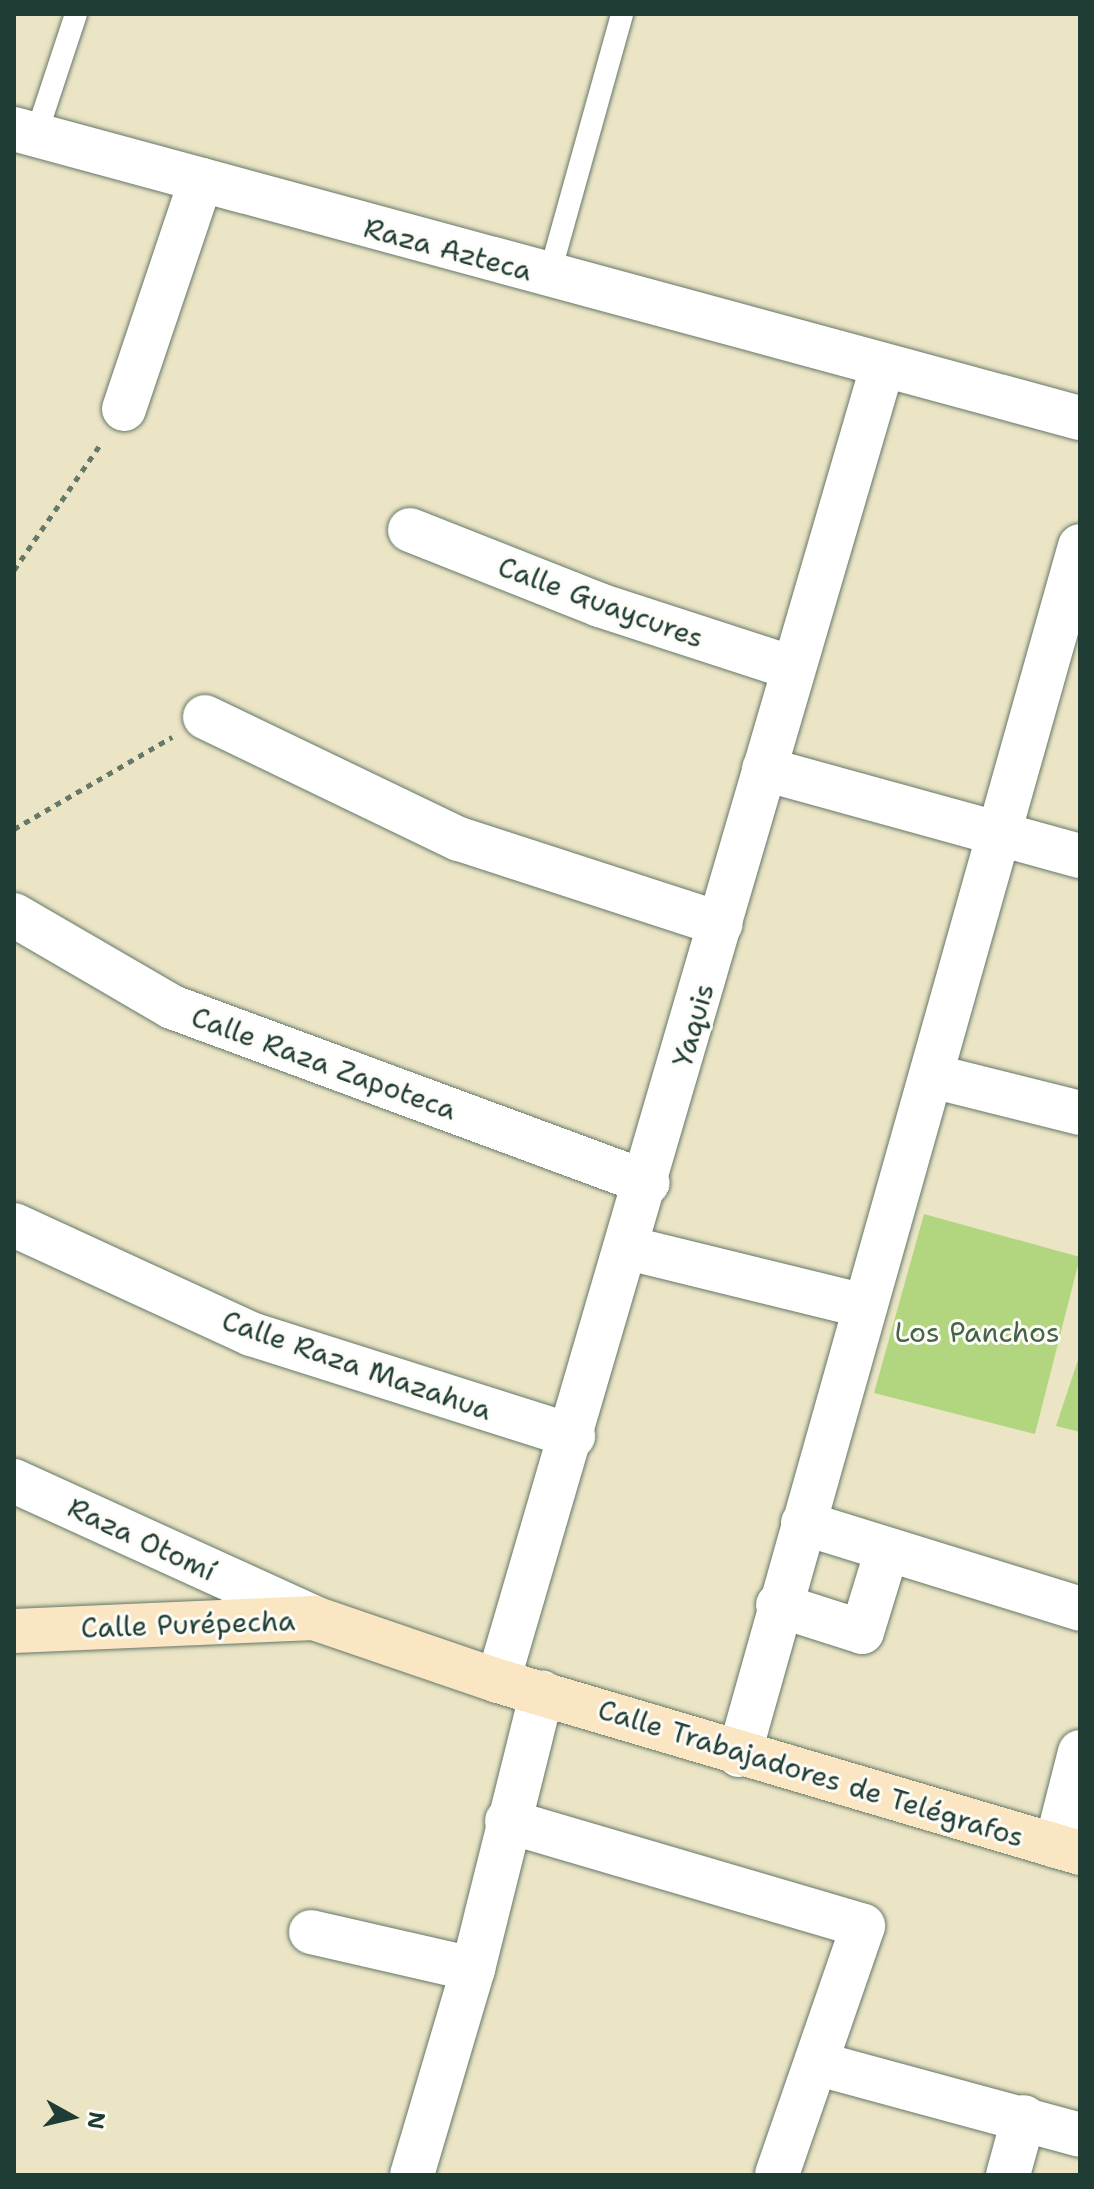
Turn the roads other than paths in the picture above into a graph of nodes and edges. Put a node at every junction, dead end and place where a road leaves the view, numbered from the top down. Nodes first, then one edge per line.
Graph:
1 (76, 14) edge
2 (622, 14) edge
3 (25, 132) edge
4 (201, 180) junction
5 (549, 276) junction
6 (882, 368) junction
7 (124, 409) road end
8 (1080, 418) edge
9 (410, 530) dead end
10 (1080, 546) edge
11 (1069, 625) edge
12 (793, 668) junction
13 (205, 717) road end
14 (764, 769) junction
15 (997, 832) junction
16 (1080, 856) edge
17 (14, 915) edge
18 (721, 924) junction
19 (932, 1076) junction
20 (1080, 1113) edge
21 (648, 1183) junction
22 (14, 1225) edge
23 (628, 1248) junction
24 (864, 1306) junction
25 (573, 1436) junction
26 (14, 1481) edge
27 (803, 1523) junction
28 (887, 1550) junction
29 (778, 1605) junction
30 (1080, 1609) edge
31 (314, 1618) junction
32 (14, 1631) edge
33 (498, 1681) junction
34 (542, 1692) junction
35 (1080, 1752) edge
36 (739, 1755) junction
37 (507, 1821) junction
38 (1068, 1849) edge
39 (311, 1932) dead end
40 (473, 1969) junction
41 (819, 2064) junction
42 (1024, 2117) junction
43 (1080, 2135) edge
44 (412, 2175) edge
45 (777, 2175) edge
46 (1008, 2175) edge

1 - 3 lane
2 - 5 lane
3 - 4 street, Raza Azteca
4 - 5 street, Raza Azteca
4 - 7 street
5 - 6 street, Raza Azteca
6 - 8 street, Raza Azteca
6 - 12 street, Yaquis
9 - 12 street, Calle Guaycures
10 - 11 street
11 - 15 street
12 - 14 street, Yaquis
13 - 18 street
14 - 15 street
14 - 18 street, Yaquis
15 - 16 street
15 - 19 street
17 - 21 street, Calle Raza Zapoteca
18 - 21 street, Yaquis
19 - 20 street
19 - 24 street
21 - 23 street, Yaquis
22 - 25 street, Calle Raza Mazahua
23 - 24 street
23 - 25 street, Yaquis
24 - 27 street
25 - 33 street, Yaquis
26 - 31 street, Raza Otomí
27 - 28 street
27 - 29 street
28 - 29 street
28 - 30 street
29 - 36 street
31 - 32 street, Calle Purépecha
31 - 33 street, Calle Purépecha
33 - 34 street, Calle Purépecha
34 - 36 street, Calle Trabajadores de Telégrafos
34 - 37 street
35 - 38 street
36 - 38 street, Calle Trabajadores de Telégrafos
37 - 40 street
37 - 41 street
39 - 40 street
40 - 44 street
41 - 42 street
41 - 45 street
42 - 43 street
42 - 46 street

